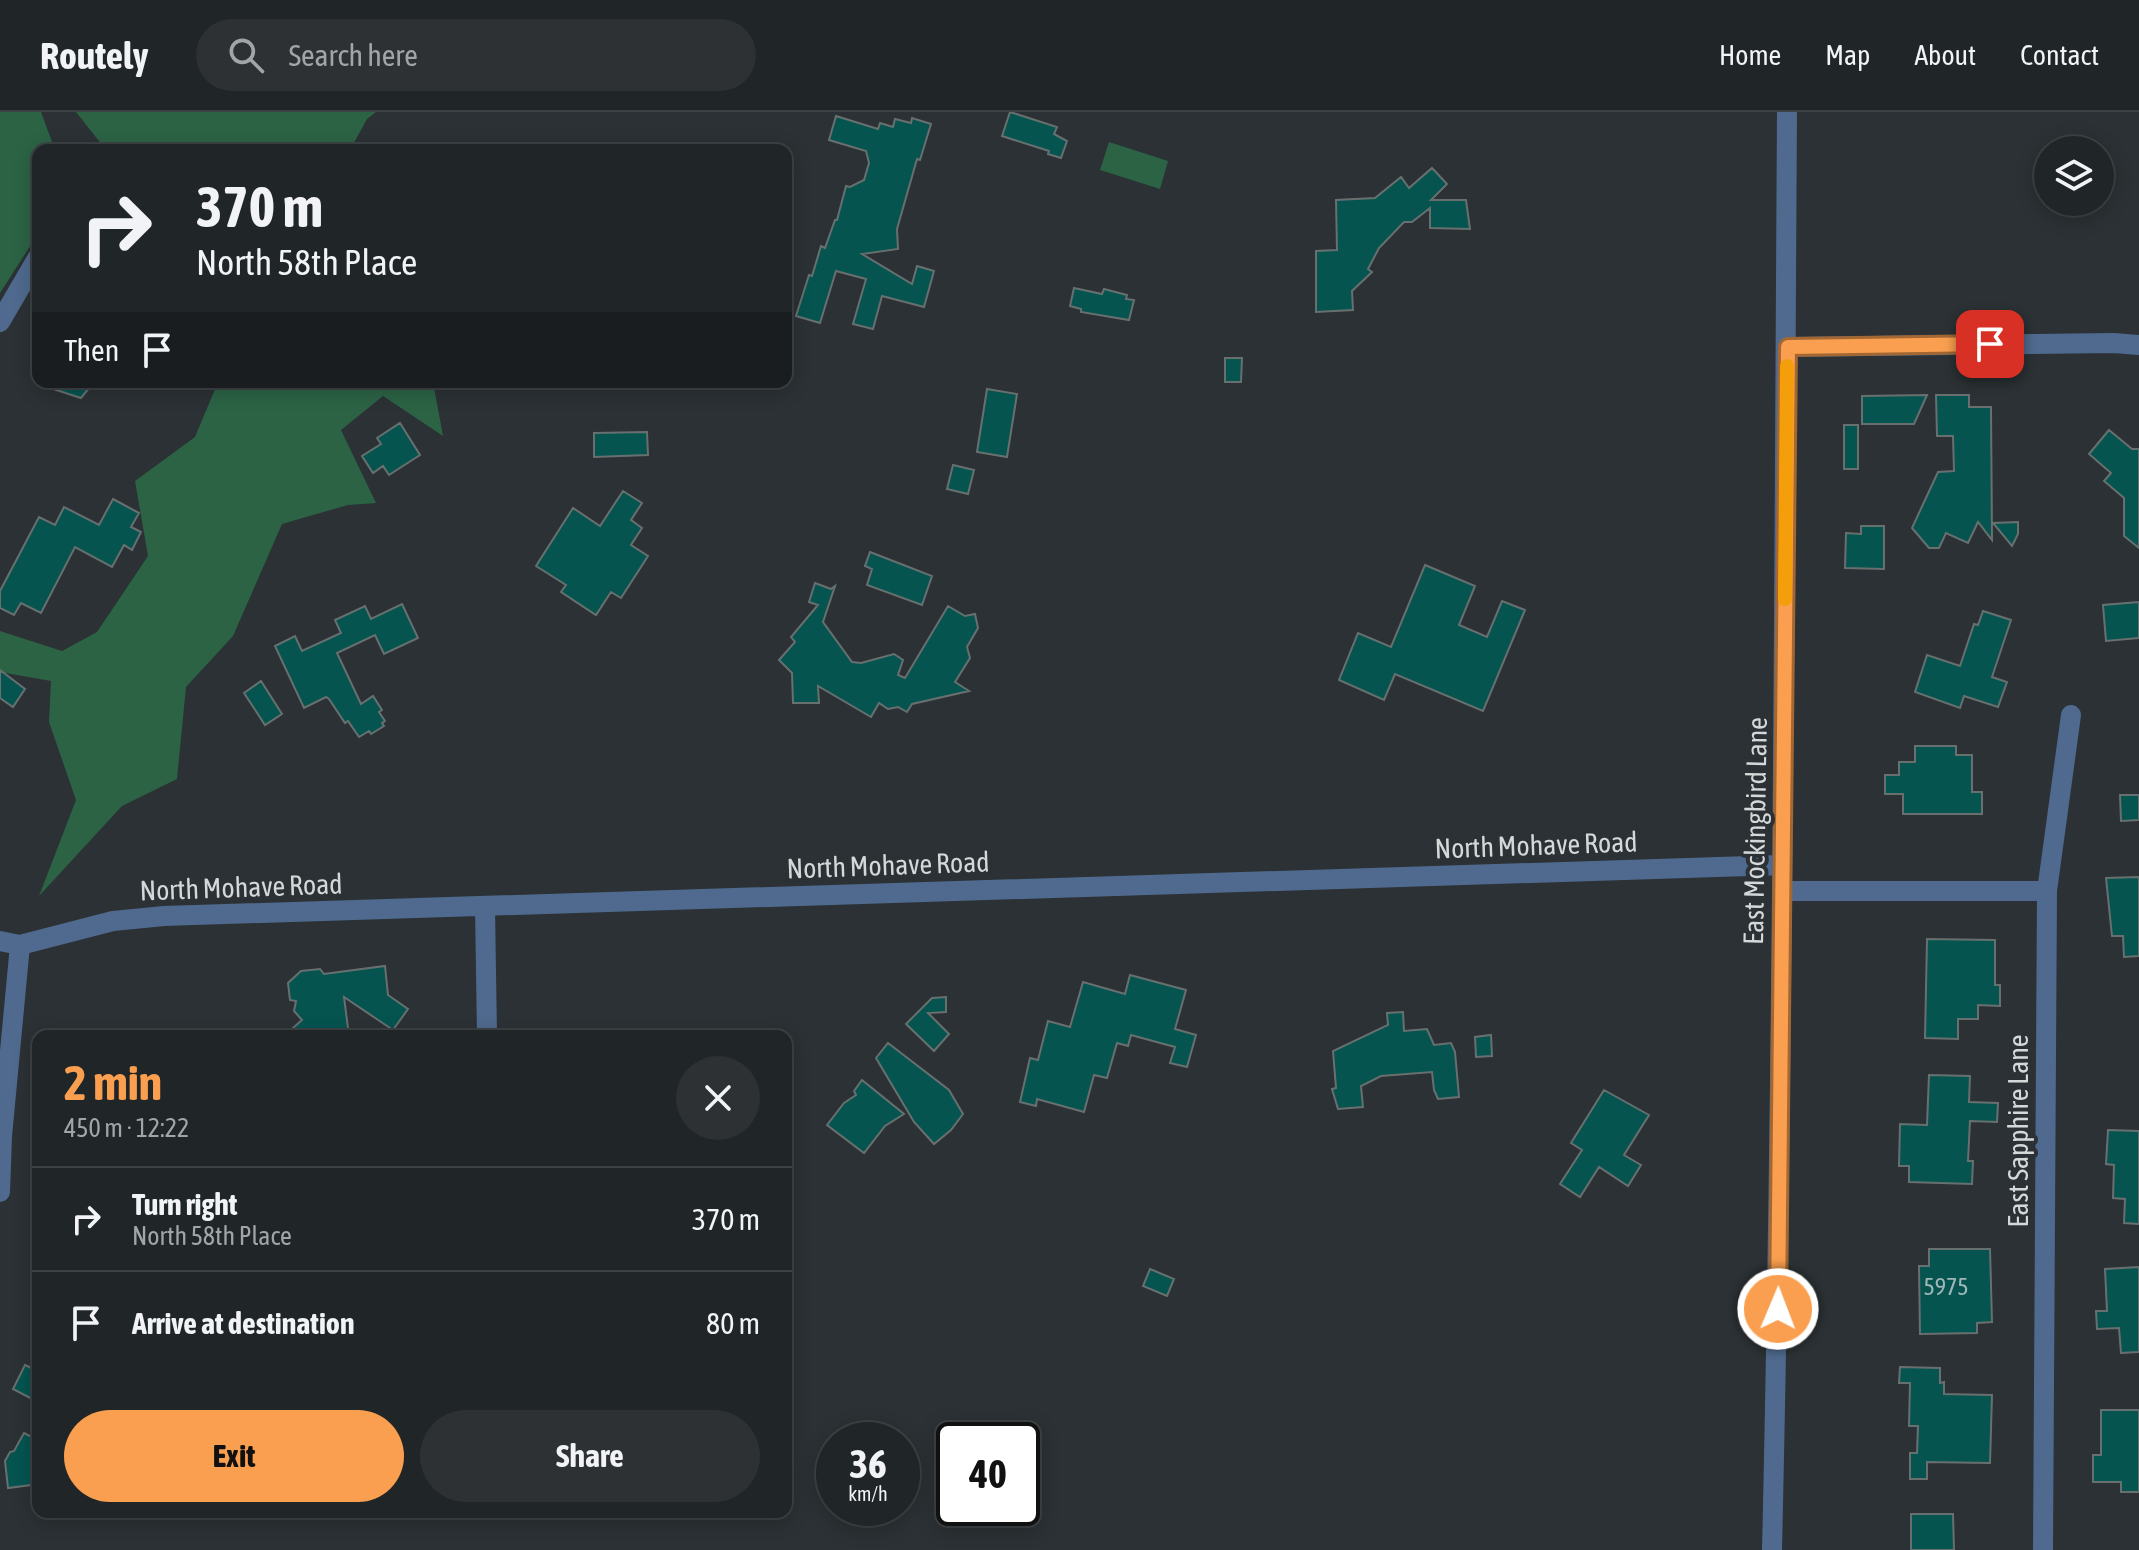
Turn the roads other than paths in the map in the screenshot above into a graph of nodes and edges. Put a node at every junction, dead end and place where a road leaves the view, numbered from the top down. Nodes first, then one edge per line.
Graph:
1 (1787, 112) edge
2 (32, 267) edge
3 (0, 322) edge
4 (2139, 345) edge
5 (1788, 347) junction
6 (2071, 715) dead end
7 (1782, 865) junction
8 (1782, 891) junction
9 (2047, 891) junction
10 (485, 907) junction
11 (10, 943) edge
12 (487, 1030) edge
13 (0, 1192) edge
14 (1772, 1550) edge
15 (2043, 1550) edge

1 - 5 street, East Mockingbird Lane
2 - 3 street
4 - 5 street
5 - 7 street, East Mockingbird Lane
6 - 9 street, East Sapphire Lane
7 - 8 street, East Mockingbird Lane
7 - 10 street, North Mohave Road
8 - 9 street
8 - 14 street, East Mockingbird Lane
9 - 15 street, East Sapphire Lane
10 - 11 street, North Mohave Road
10 - 12 street
11 - 13 street

